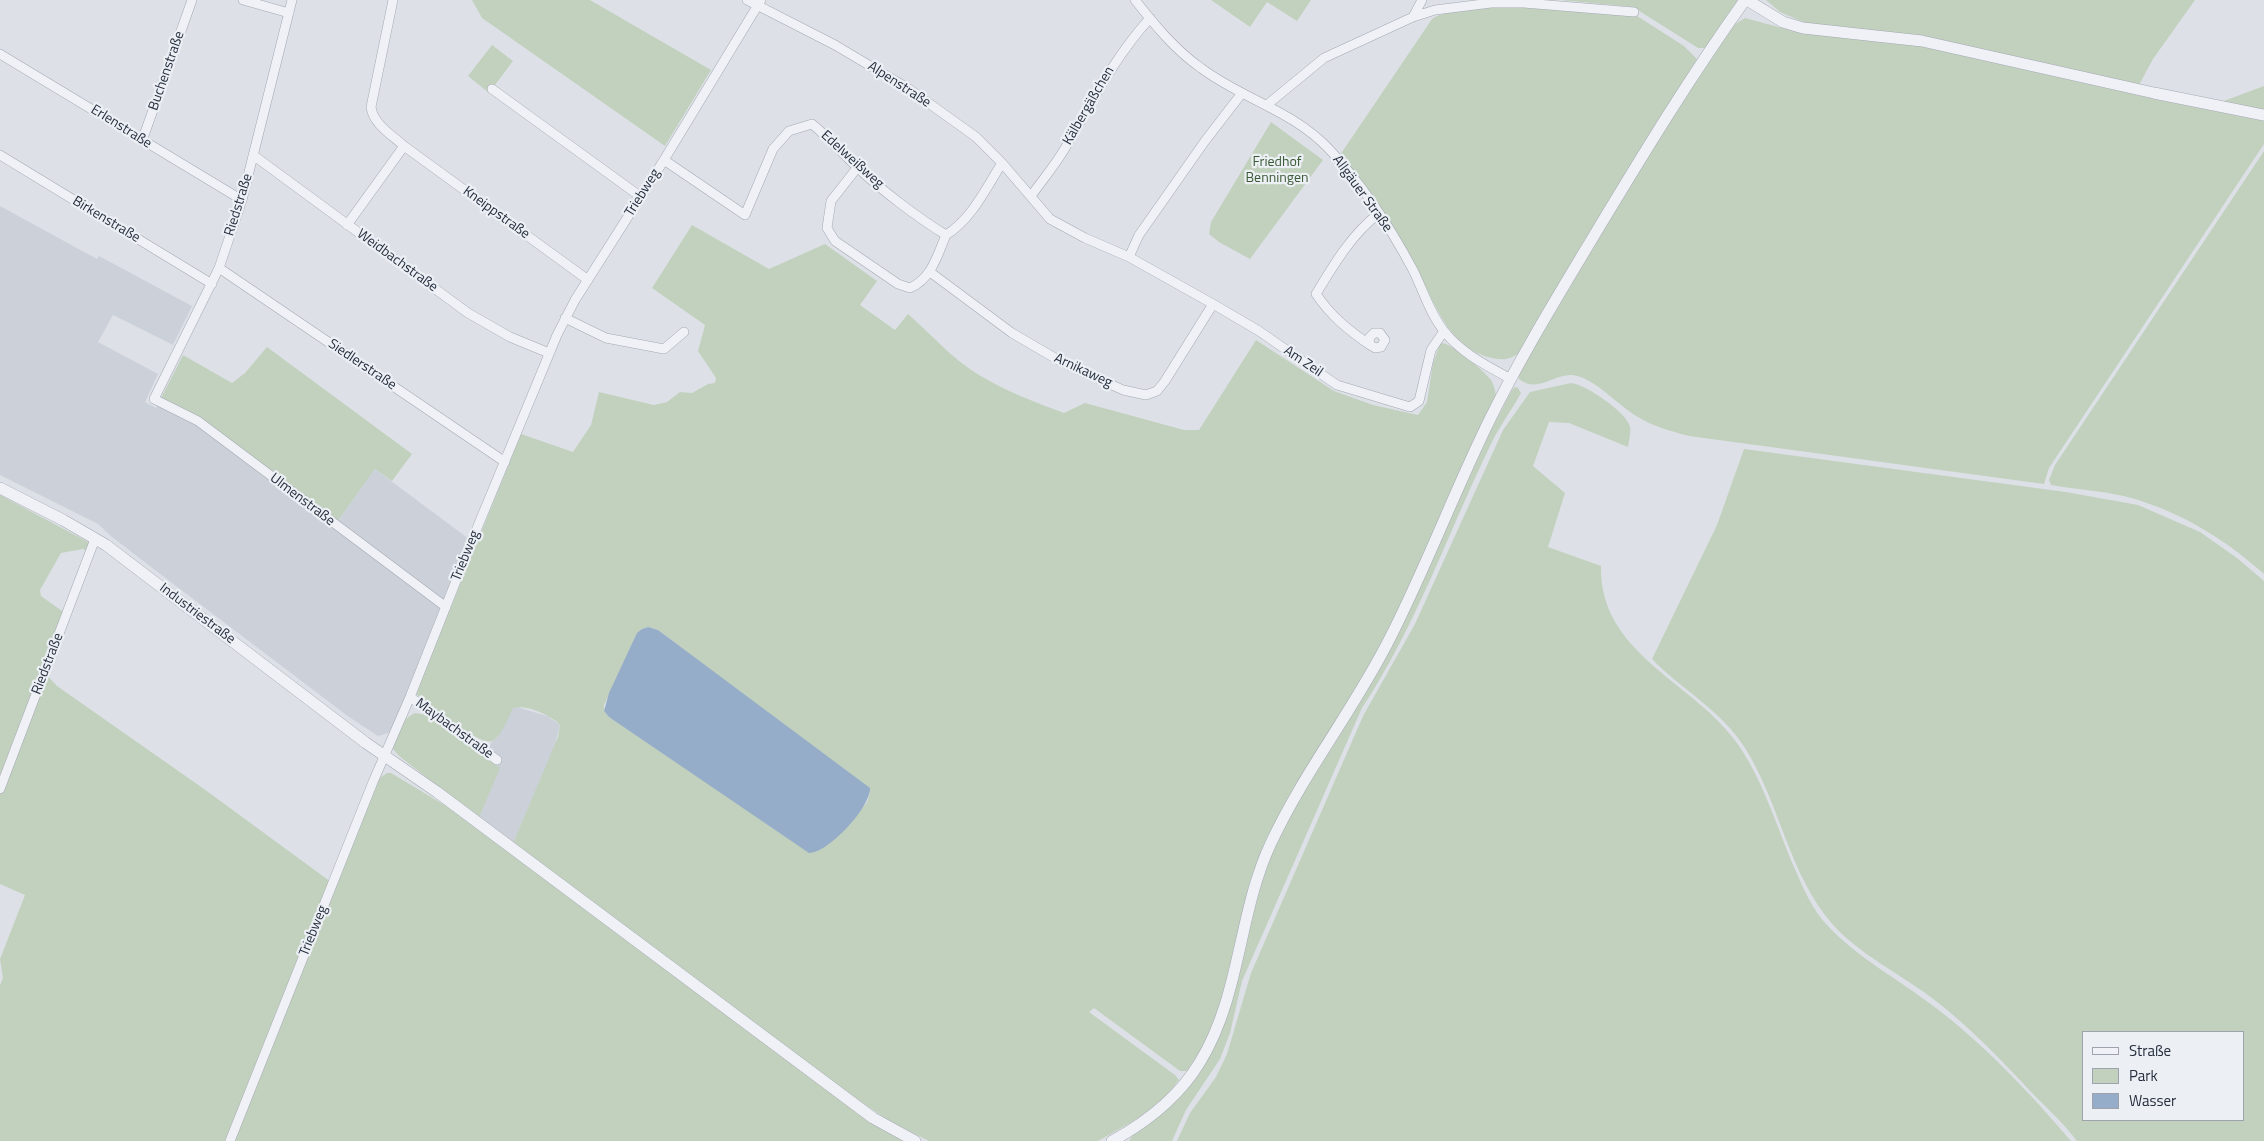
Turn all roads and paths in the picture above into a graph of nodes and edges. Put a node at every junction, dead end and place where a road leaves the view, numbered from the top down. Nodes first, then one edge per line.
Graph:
1 (192, 0) edge
2 (243, 0) edge
3 (292, 0) edge
4 (393, 0) edge
5 (747, 0) edge
6 (1135, 0) edge
7 (1422, 0) edge
8 (1746, 0) edge
9 (759, 2) edge
10 (1634, 12) dead end
11 (289, 13) junction
12 (1413, 16) junction
13 (1150, 18) junction
14 (0, 54) edge
15 (492, 89) dead end
16 (1242, 93) junction
17 (1268, 104) junction
18 (2264, 115) edge
19 (142, 141) junction
20 (404, 146) junction
21 (0, 155) edge
22 (253, 155) junction
23 (664, 160) junction
24 (1002, 163) junction
25 (858, 168) junction
26 (1031, 196) junction
27 (641, 197) junction
28 (242, 200) junction
29 (1378, 214) junction
30 (347, 225) junction
31 (946, 235) junction
32 (1129, 257) junction
33 (219, 268) junction
34 (930, 272) junction
35 (588, 280) junction
36 (212, 284) junction
37 (1213, 304) junction
38 (565, 318) junction
39 (1444, 331) junction
40 (684, 332) dead end
41 (1370, 345) dead end
42 (550, 353) junction
43 (1511, 379) junction
44 (154, 400) joint
45 (505, 462) junction
46 (0, 488) edge
47 (95, 539) junction
48 (446, 607) junction
49 (410, 697) junction
50 (384, 756) junction
51 (497, 760) dead end
52 (0, 789) edge
53 (1115, 1140) edge
54 (230, 1141) edge
55 (915, 1141) edge

1 - 19 street, Buchenstraße
2 - 11 street
3 - 11 street, Riedstraße
4 - 20 street, Kneippstraße
5 - 9 street, Alpenstraße
6 - 13 street, Allgäuer Straße
7 - 12 street
8 - 18 street
8 - 43 street
9 - 23 street, Triebweg
9 - 24 street, Alpenstraße
10 - 12 street
11 - 22 street, Riedstraße
12 - 17 street
13 - 16 street, Allgäuer Straße
13 - 26 street, Kälbergäßchen
14 - 19 street, Erlenstraße
15 - 27 street
16 - 17 street, Allgäuer Straße
16 - 32 street
17 - 29 street, Allgäuer Straße
19 - 28 street, Erlenstraße
20 - 30 street
20 - 35 street, Kneippstraße
21 - 36 street, Birkenstraße
22 - 28 street, Riedstraße
22 - 30 street, Weidbachstraße
23 - 25 street, Edelweißweg
23 - 27 street, Triebweg
24 - 26 street, Alpenstraße
24 - 31 street
25 - 31 street, Edelweißweg
25 - 34 street
26 - 32 street, Am Zeil
27 - 35 street, Triebweg
28 - 33 street, Riedstraße
29 - 39 street, Allgäuer Straße
29 - 41 street
30 - 42 street, Weidbachstraße
31 - 34 street
32 - 37 street, Am Zeil
33 - 36 street, Riedstraße
33 - 45 street, Siedlerstraße
34 - 37 street, Arnikaweg
35 - 38 street, Triebweg
36 - 44 street, Riedstraße
37 - 39 street, Am Zeil
38 - 40 street
38 - 42 street, Triebweg
39 - 43 street, Allgäuer Straße
42 - 45 street, Triebweg
43 - 53 street
44 - 48 street, Ulmenstraße
45 - 48 street, Triebweg
46 - 47 street, Industriestraße
47 - 50 street, Industriestraße
47 - 52 street, Riedstraße
48 - 49 street, Triebweg
49 - 50 street, Triebweg
49 - 51 street, Maybachstraße
50 - 54 street, Triebweg
50 - 55 street, Industriestraße

